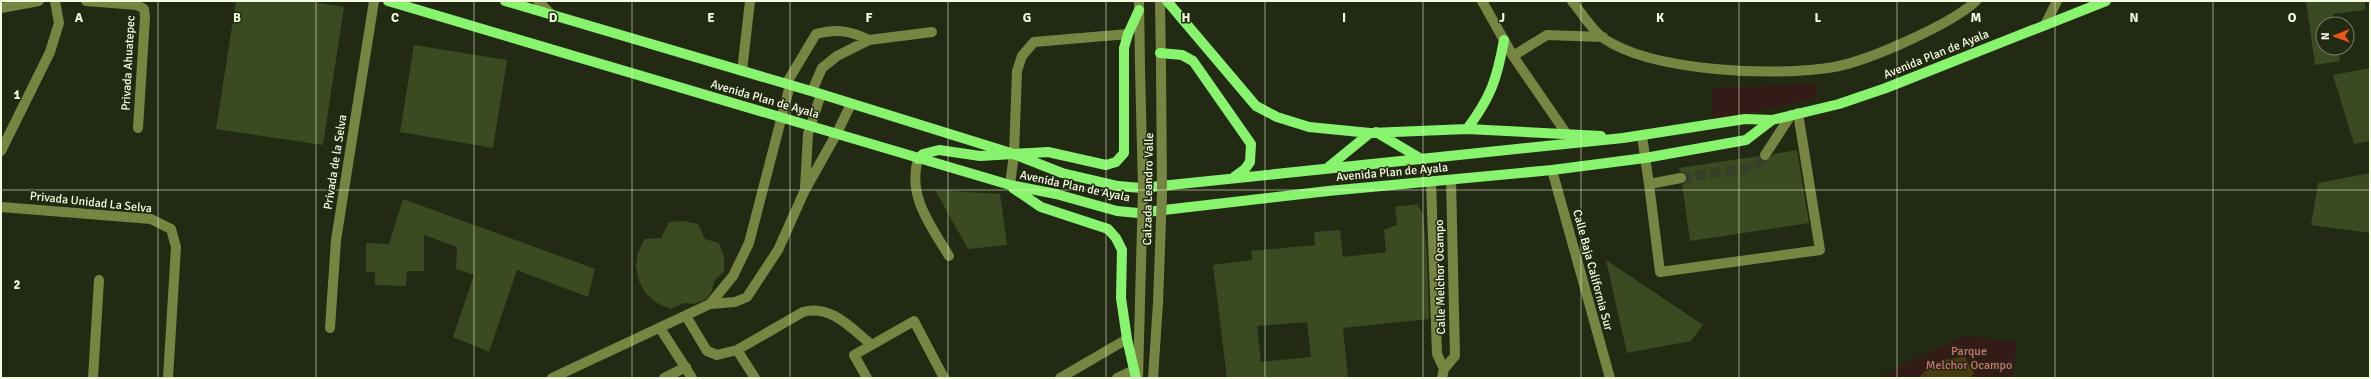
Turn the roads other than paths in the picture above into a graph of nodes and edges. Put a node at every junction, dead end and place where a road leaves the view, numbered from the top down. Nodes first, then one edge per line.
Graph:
1 (39, 1) edge
2 (55, 1) edge
3 (86, 1) edge
4 (374, 1) edge
5 (388, 1) edge
6 (505, 1) edge
7 (538, 1) edge
8 (750, 1) edge
9 (1160, 1) edge
10 (1167, 1) edge
11 (1482, 1) edge
12 (1572, 1) edge
13 (1976, 1) edge
14 (2057, 1) edge
15 (2106, 1) edge
16 (1139, 5) edge
17 (1, 8) edge
18 (552, 15) junction
19 (2046, 23) junction
20 (932, 32) dead end
21 (1128, 34) junction
22 (1603, 37) junction
23 (869, 40) junction
24 (1504, 40) junction
25 (1160, 53) junction
26 (1512, 56) junction
27 (742, 71) junction
28 (788, 84) junction
29 (817, 92) junction
30 (850, 104) junction
31 (1795, 114) junction
32 (782, 118) junction
33 (1772, 120) junction
34 (810, 126) junction
35 (138, 128) dead end
36 (1467, 130) junction
37 (1373, 132) junction
38 (837, 133) junction
39 (1566, 133) junction
40 (1642, 136) junction
41 (1623, 138) junction
42 (1, 151) edge
43 (1014, 154) junction
44 (1765, 155) tunnel mouth
45 (1645, 158) junction
46 (918, 159) junction
47 (1423, 160) junction
48 (1326, 169) junction
49 (1552, 170) junction
50 (1232, 178) junction
51 (1681, 178) tunnel mouth
52 (1451, 180) junction
53 (1431, 182) junction
54 (1649, 184) junction
55 (1010, 185) junction
56 (805, 190) junction
57 (1, 207) edge
58 (949, 256) dead end
59 (98, 280) dead end
60 (710, 304) junction
61 (686, 316) junction
62 (330, 328) dead end
63 (660, 328) junction
64 (1127, 339) junction
65 (872, 345) junction
66 (737, 350) junction
67 (686, 367) junction
68 (1443, 373) edge
69 (568, 374) edge
70 (1136, 375) edge
71 (92, 378) edge
72 (168, 378) edge
73 (552, 378) edge
74 (664, 378) edge
75 (692, 378) edge
76 (755, 378) edge
77 (867, 378) edge
78 (944, 378) edge
79 (1060, 378) edge
80 (1117, 378) edge
81 (1153, 378) edge
82 (1609, 378) edge

1 - 17 street
2 - 42 street
3 - 35 street, Privada Ahuatepec
4 - 62 street, Privada de la Selva
5 - 32 main road, Avenida Plan de Ayala
6 - 18 main road, Avenida Plan de Ayala
7 - 18 street
8 - 27 street
9 - 25 street, Calzada Leandro Valle
10 - 37 main road
11 - 24 street
12 - 22 street
13 - 22 street
14 - 19 street
15 - 19 main road, Avenida Plan de Ayala
16 - 21 main road
16 - 70 street, Calzada Leandro Valle, bridge
18 - 27 main road, Avenida Plan de Ayala
19 - 31 main road, Avenida Plan de Ayala
20 - 23 street
21 - 43 street
21 - 43 main road
22 - 26 street
23 - 28 street
23 - 29 street
24 - 26 street
24 - 36 main road
25 - 50 main road
25 - 81 street, Calzada Leandro Valle, bridge
26 - 39 street
27 - 28 main road, Avenida Plan de Ayala
28 - 29 main road, Avenida Plan de Ayala
28 - 32 street
29 - 30 main road, Avenida Plan de Ayala
29 - 34 street
30 - 38 street
30 - 43 main road, Avenida Plan de Ayala
31 - 33 main road, Avenida Plan de Ayala
31 - 44 street
31 - 54 street
32 - 34 main road, Avenida Plan de Ayala
32 - 60 street
33 - 40 main road, Avenida Plan de Ayala
33 - 45 main road, Avenida Plan de Ayala
34 - 38 main road, Avenida Plan de Ayala
34 - 56 street
36 - 37 main road
36 - 39 main road
37 - 47 main road
37 - 48 main road
38 - 46 main road, Avenida Plan de Ayala
38 - 56 street
39 - 41 main road
40 - 41 main road, Avenida Plan de Ayala
40 - 45 street
41 - 47 main road, Avenida Plan de Ayala
43 - 46 main road
43 - 50 main road, Avenida Plan de Ayala
43 - 55 street
45 - 49 main road, Avenida Plan de Ayala
45 - 54 street
46 - 55 main road, Avenida Plan de Ayala
46 - 58 street
47 - 48 main road, Avenida Plan de Ayala
48 - 50 main road, Avenida Plan de Ayala
49 - 52 main road, Avenida Plan de Ayala
49 - 82 street, Calle Baja California Sur
51 - 54 street
52 - 53 main road, Avenida Plan de Ayala
52 - 68 street, Calle Melchor Ocampo
53 - 55 main road, Avenida Plan de Ayala
53 - 68 street, Calle Melchor Ocampo
55 - 64 main road
56 - 60 street
57 - 72 street, Privada Unidad La Selva
59 - 71 street
60 - 61 street
61 - 63 street
61 - 66 street
63 - 67 street
63 - 69 street
64 - 70 main road
64 - 79 street
65 - 66 street
65 - 77 street
65 - 78 street
66 - 76 street
67 - 74 street
67 - 75 street
69 - 73 street
70 - 80 street

